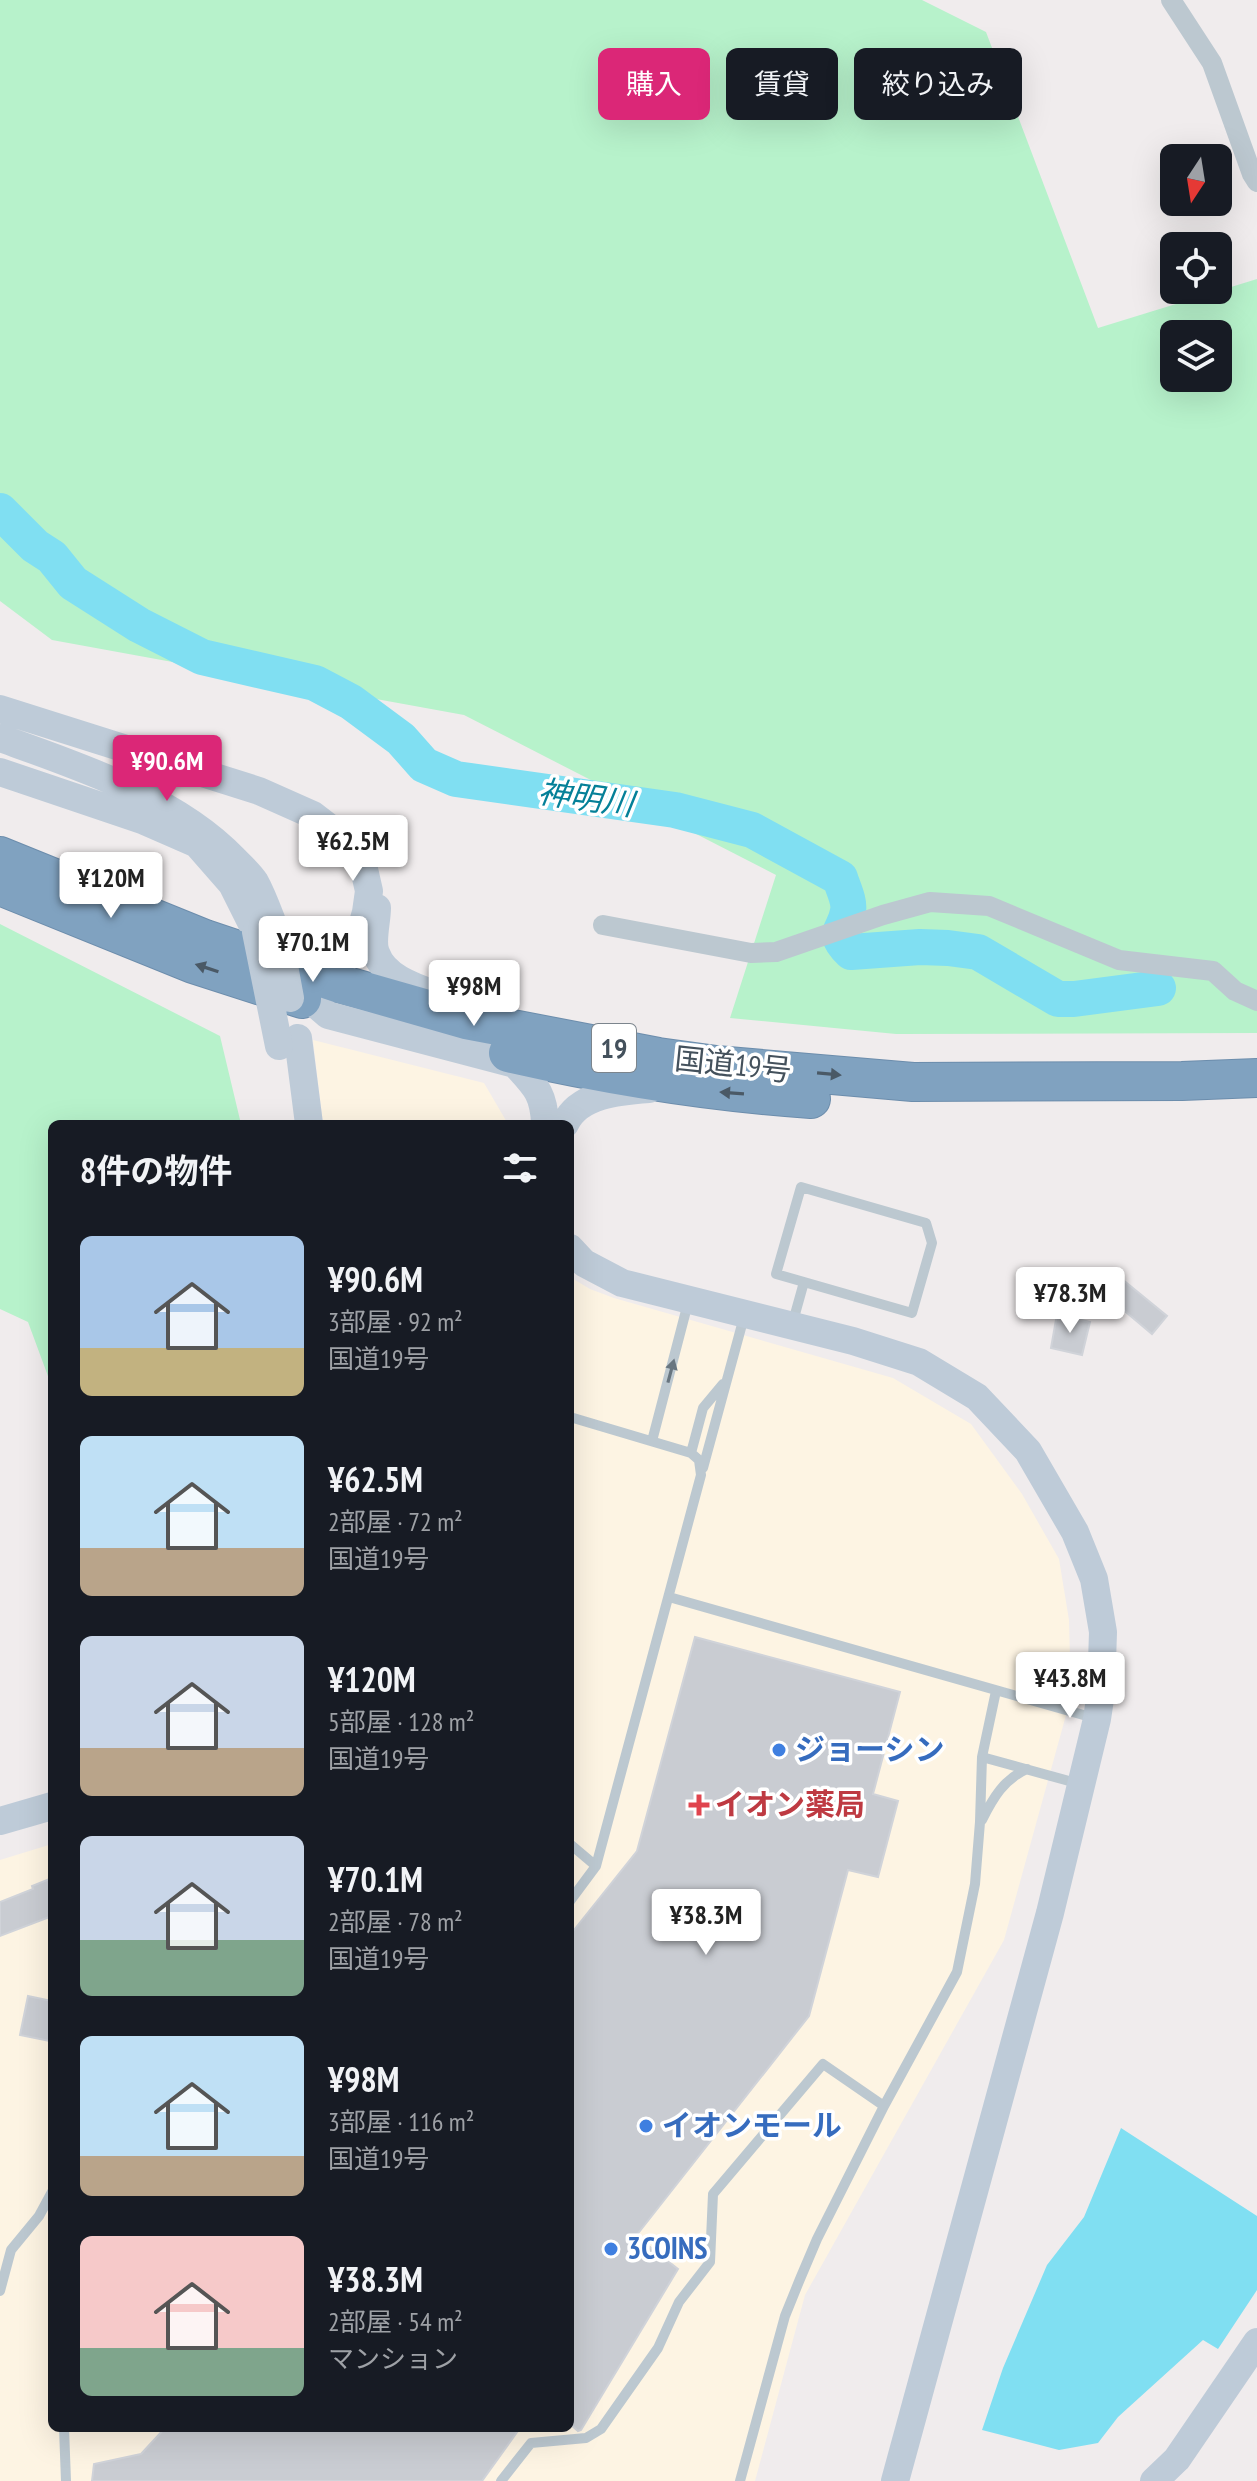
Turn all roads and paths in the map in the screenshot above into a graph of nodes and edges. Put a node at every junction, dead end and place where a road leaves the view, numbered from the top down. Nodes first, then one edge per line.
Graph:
1 (1171, 0) edge
2 (1257, 182) edge
3 (0, 697) edge
4 (0, 709) edge
5 (0, 738) edge
6 (0, 757) edge
7 (0, 772) edge
8 (188, 821) junction
9 (0, 848) edge
10 (0, 856) edge
11 (0, 886) edge
12 (603, 925) dead end
13 (267, 936) junction
14 (1257, 1001) edge
15 (313, 1002) junction
16 (289, 1042) junction
17 (658, 1057) junction
18 (1257, 1078) edge
19 (685, 1088) junction
20 (1257, 1097) edge
21 (290, 1120) edge
22 (308, 1120) edge
23 (545, 1120) edge
24 (566, 1120) edge
25 (574, 1252) edge
26 (804, 1282) junction
27 (689, 1301) junction
28 (744, 1315) junction
29 (792, 1327) junction
30 (727, 1380) junction
31 (574, 1418) edge
32 (652, 1441) junction
33 (691, 1453) junction
34 (701, 1475) junction
35 (669, 1597) junction
36 (996, 1691) junction
37 (1097, 1719) junction
38 (982, 1757) junction
39 (1027, 1769) junction
40 (1082, 1784) junction
41 (48, 1807) edge
42 (0, 1821) edge
43 (980, 1822) junction
44 (574, 1847) edge
45 (596, 1866) junction
46 (574, 1896) edge
47 (884, 2106) junction
48 (48, 2199) edge
49 (0, 2291) edge
50 (1257, 2342) edge
51 (64, 2432) edge
52 (66, 2481) edge
53 (501, 2481) edge
54 (740, 2481) edge
55 (895, 2481) edge
56 (1154, 2481) edge

1 - 2 street
3 - 17 street
4 - 9 street
5 - 8 street
6 - 8 street
7 - 13 street
8 - 13 street
10 - 17 highway, 国道19号 / 19
15 -> 11 highway, 国道19号 / 19
12 - 14 street
13 - 16 street, bridge
15 - 19 highway, 国道19号 / 19
15 - 23 street
16 - 21 street
16 - 22 street
17 -> 18 highway, 国道19号 / 19
20 -> 19 highway, 国道19号 / 19
19 - 24 street
25 - 27 street
26 - 26 lane
26 - 29 lane
27 - 28 street
32 -> 27 lane
28 - 29 street
28 - 30 lane
29 - 37 street
30 - 33 lane
30 - 34 lane
31 - 32 lane
32 - 33 lane
33 - 34 lane
34 - 35 lane
35 - 36 lane
35 - 45 lane
36 - 37 lane
36 - 38 lane
37 - 40 street
38 - 39 lane
38 - 43 lane
39 - 40 lane
39 - 43 lane
40 - 55 street
41 - 42 street
43 - 47 lane
44 - 45 lane
45 - 46 lane
47 - 53 lane
47 - 54 lane
48 - 49 lane
50 - 56 street
51 - 52 lane

